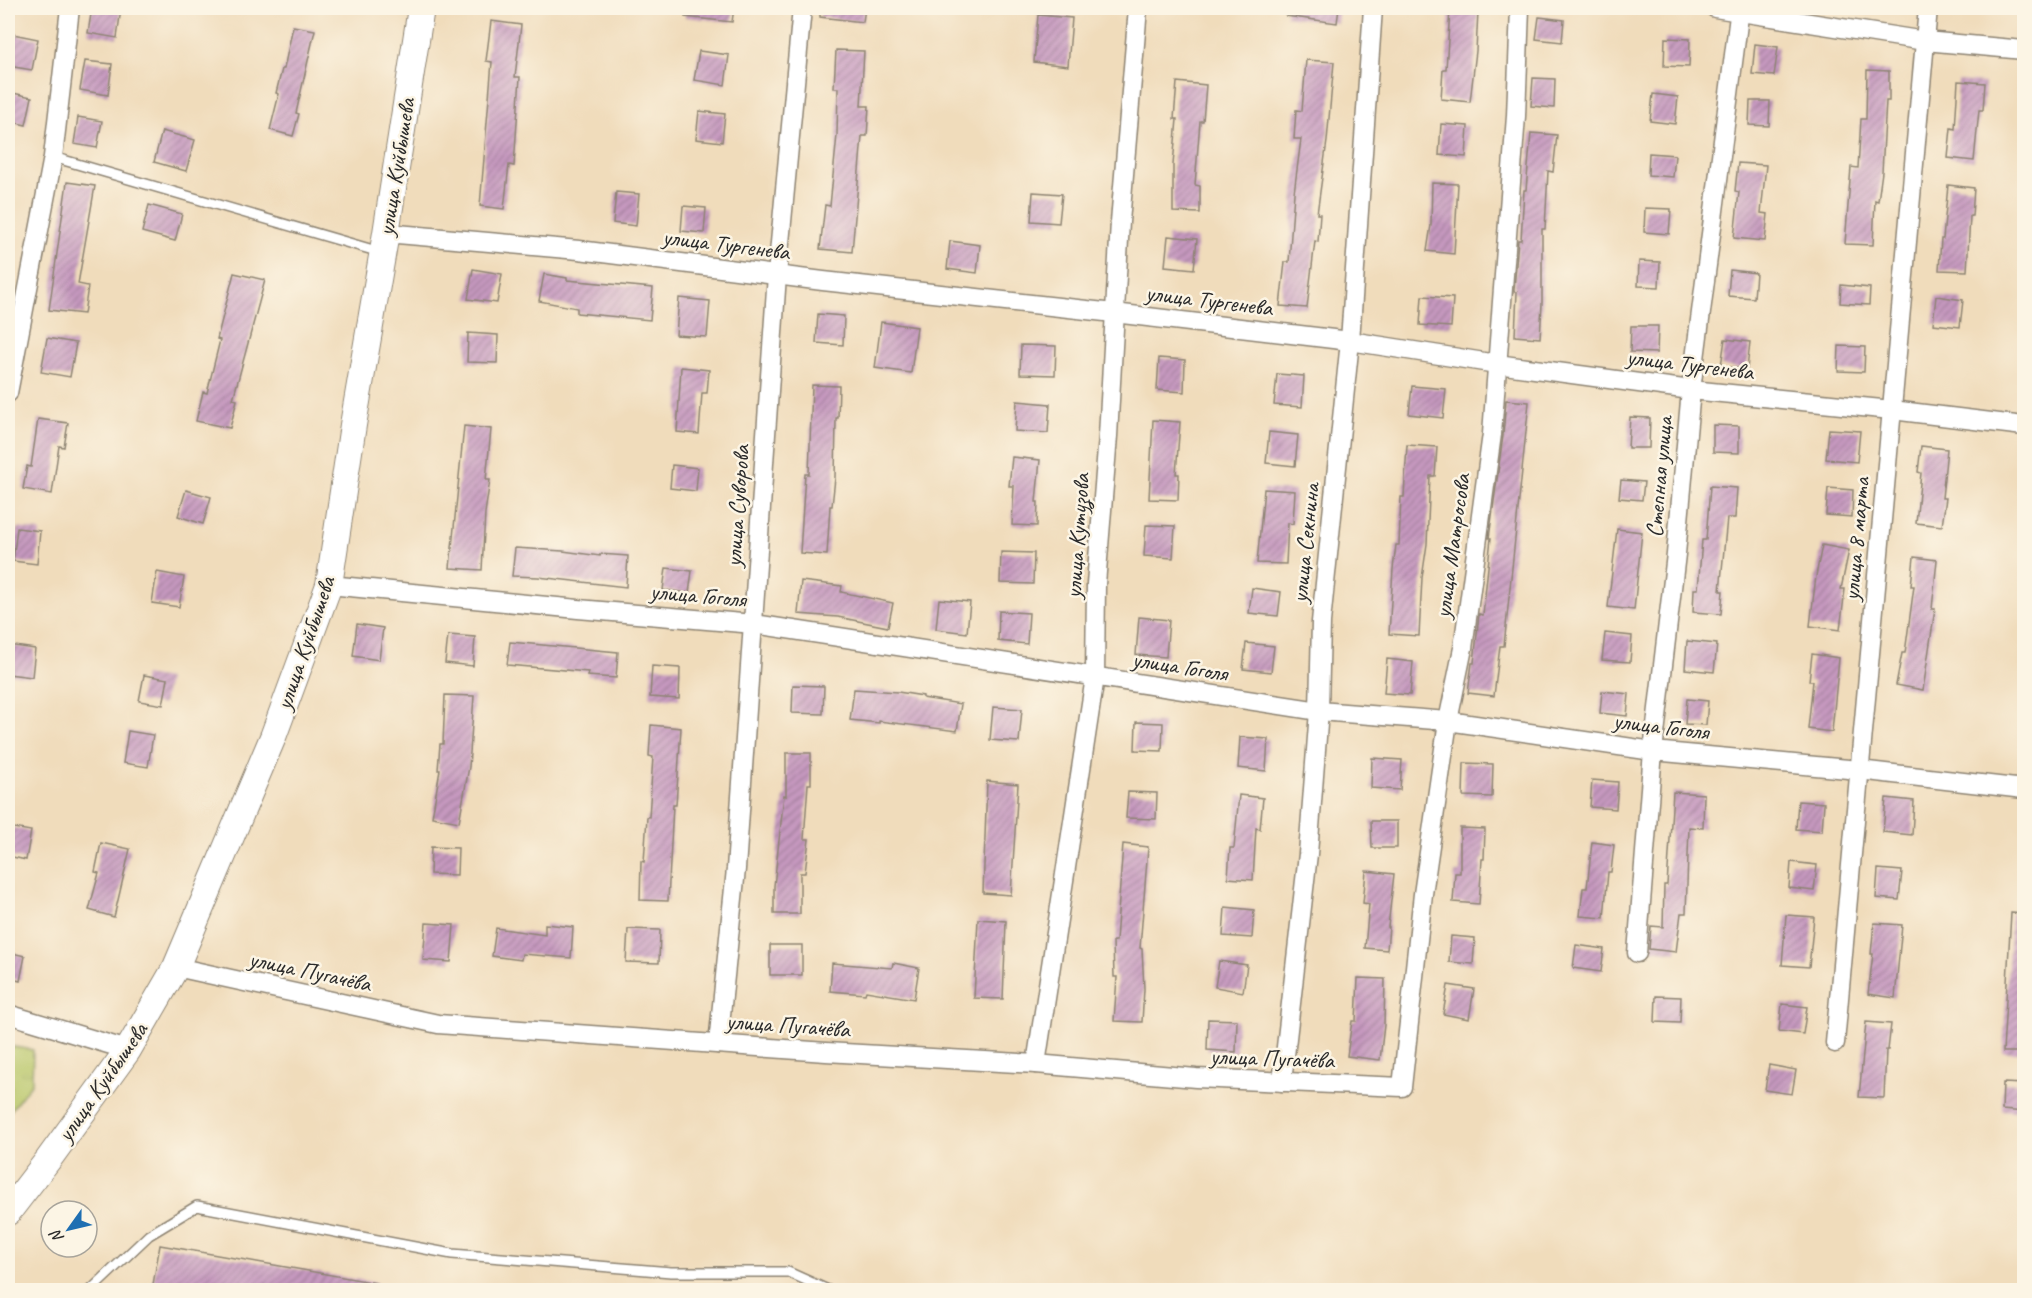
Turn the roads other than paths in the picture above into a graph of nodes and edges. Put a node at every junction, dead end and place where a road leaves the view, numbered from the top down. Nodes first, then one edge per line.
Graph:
1 (70, 8) edge
2 (421, 8) edge
3 (802, 8) edge
4 (1138, 8) edge
5 (1373, 8) edge
6 (1520, 8) edge
7 (1715, 8) edge
8 (1928, 8) edge
9 (1739, 9) edge
10 (1925, 40) junction
11 (2025, 50) edge
12 (53, 157) junction
13 (384, 243) junction
14 (777, 275) junction
15 (1114, 313) junction
16 (1350, 341) junction
17 (1497, 364) junction
18 (1691, 390) junction
19 (8, 393) edge
20 (1892, 410) junction
21 (2025, 426) edge
22 (329, 585) junction
23 (754, 624) junction
24 (1095, 677) junction
25 (1319, 711) junction
26 (1448, 721) junction
27 (1653, 750) junction
28 (1859, 770) junction
29 (2025, 789) edge
30 (1637, 953) dead end
31 (176, 967) junction
32 (8, 1014) edge
33 (1834, 1043) dead end
34 (718, 1044) junction
35 (128, 1050) junction
36 (1036, 1064) junction
37 (1282, 1082) junction
38 (1402, 1087) joint
39 (8, 1212) edge
40 (91, 1290) edge
41 (828, 1290) edge

1 - 12 street
2 - 13 main road, улица Куйбышева
3 - 14 street, улица Суворова
4 - 15 street, улица Кутузова
5 - 16 street, улица Секнина
6 - 17 street, улица Матросова
7 - 9 street
8 - 10 street
9 - 10 street
9 - 18 street, Степная улица
10 - 11 street
10 - 20 street, улица 8 марта
12 - 13 lane
12 - 19 street
13 - 14 street, улица Тургенева
13 - 22 main road, улица Куйбышева
14 - 15 street, улица Тургенева
14 - 23 street, улица Суворова
15 - 16 street, улица Тургенева
15 - 24 street, улица Кутузова
16 - 17 street, улица Тургенева
16 - 25 street, улица Секнина
17 - 18 street, улица Тургенева
17 - 26 street, улица Матросова
18 - 20 street, улица Тургенева
18 - 27 street, Степная улица
20 - 21 street, улица Тургенева
20 - 28 street, улица 8 марта
22 - 23 street, улица Гоголя
22 - 31 main road, улица Куйбышева
23 - 24 street, улица Гоголя
23 - 34 street, улица Суворова
24 - 25 street, улица Гоголя
24 - 36 street, улица Кутузова
25 - 26 street, улица Гоголя
25 - 37 street, улица Секнина
26 - 27 street, улица Гоголя
26 - 38 street, улица Матросова
27 - 28 street, улица Гоголя
27 - 30 street, Степная улица
28 - 29 street, улица Гоголя
28 - 33 street, улица 8 марта
31 - 34 street, улица Пугачёва
31 - 35 main road, улица Куйбышева
32 - 35 street
34 - 36 street, улица Пугачёва
35 - 39 main road, улица Куйбышева
36 - 37 street, улица Пугачёва
37 - 38 street, улица Пугачёва
40 - 41 lane

